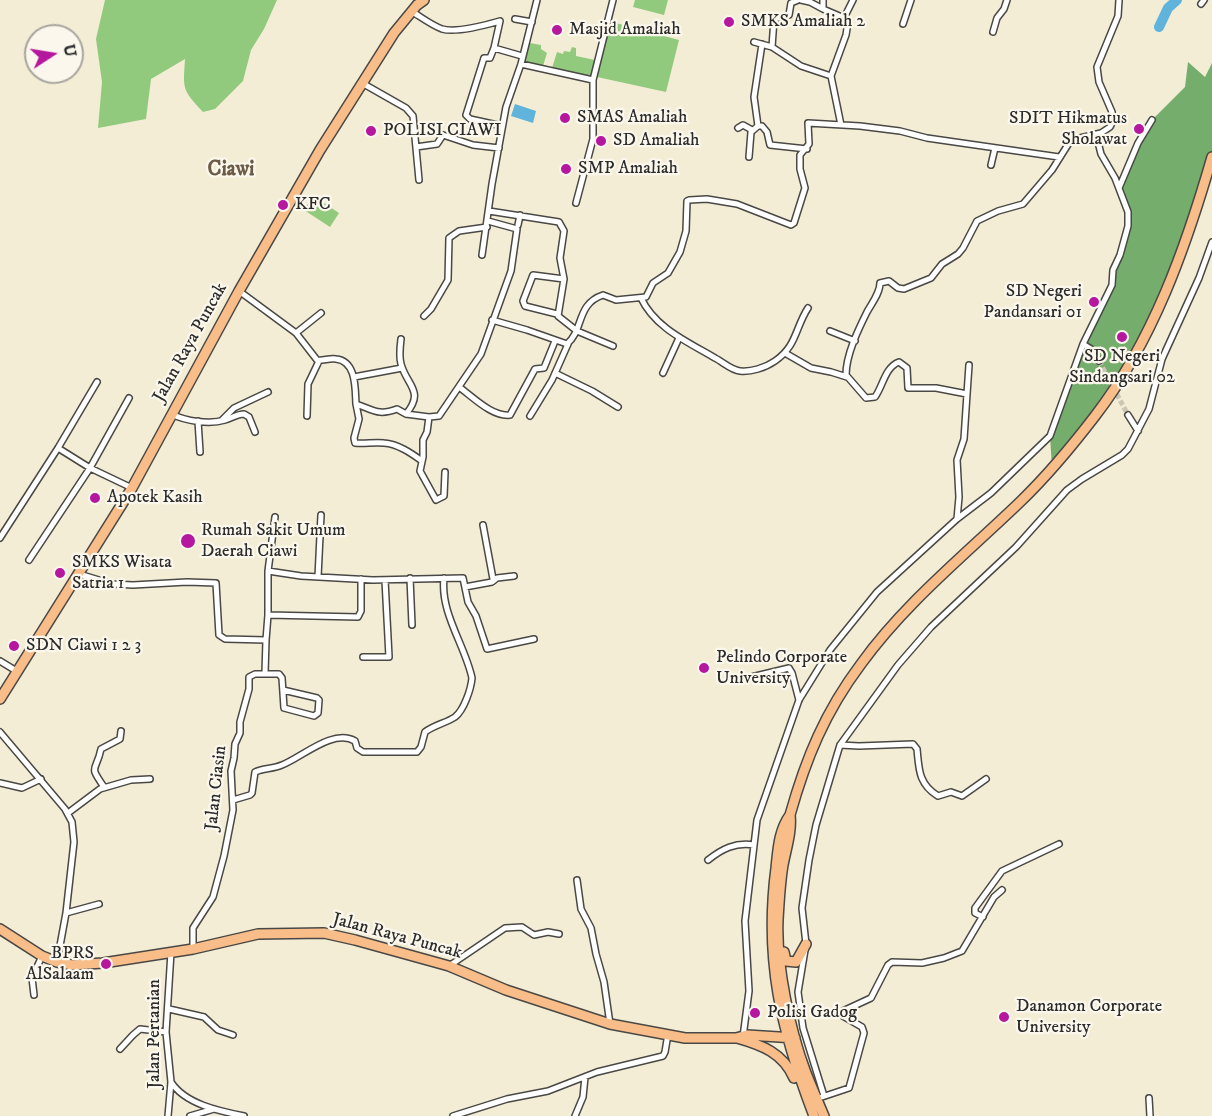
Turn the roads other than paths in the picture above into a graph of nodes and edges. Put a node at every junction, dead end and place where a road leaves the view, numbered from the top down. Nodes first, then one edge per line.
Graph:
1 (537, 0) edge
2 (613, 0) edge
3 (799, 0) edge
4 (823, 0) edge
5 (853, 0) edge
6 (911, 0) edge
7 (1007, 0) edge
8 (1119, 0) edge
9 (418, 4) edge
10 (823, 9) junction
11 (844, 18) junction
12 (515, 19) dead end
13 (532, 22) junction
14 (903, 24) dead end
15 (993, 32) dead end
16 (754, 42) dead end
17 (762, 44) junction
18 (772, 47) junction
19 (494, 48) junction
20 (522, 56) junction
21 (521, 64) junction
22 (831, 76) junction
23 (593, 80) junction
24 (362, 83) junction
25 (1152, 120) dead end
26 (841, 125) junction
27 (502, 126) junction
28 (758, 126) junction
29 (738, 128) dead end
30 (752, 130) junction
31 (1096, 134) junction
32 (416, 147) junction
33 (499, 148) junction
34 (995, 148) junction
35 (807, 149) junction
36 (749, 157) dead end
37 (1059, 157) junction
38 (1212, 157) edge
39 (991, 165) dead end
40 (419, 180) dead end
41 (1119, 189) junction
42 (576, 203) dead end
43 (489, 211) junction
44 (520, 215) junction
45 (487, 224) junction
46 (518, 225) dead end
47 (1212, 242) edge
48 (482, 255) dead end
49 (564, 279) junction
50 (239, 291) junction
51 (641, 298) junction
52 (808, 308) dead end
53 (321, 313) dead end
54 (557, 314) junction
55 (424, 316) dead end
56 (492, 320) junction
57 (577, 331) junction
58 (830, 331) dead end
59 (296, 333) junction
60 (679, 338) junction
61 (401, 339) dead end
62 (555, 341) junction
63 (855, 341) junction
64 (568, 344) junction
65 (1083, 344) junction
66 (613, 346) dead end
67 (785, 353) junction
68 (319, 361) junction
69 (1100, 361) tunnel mouth
70 (969, 365) dead end
71 (402, 368) junction
72 (555, 373) junction
73 (663, 373) dead end
74 (354, 377) junction
75 (847, 377) junction
76 (97, 382) dead end
77 (459, 387) junction
78 (268, 392) dead end
79 (967, 394) junction
80 (129, 398) dead end
81 (356, 404) junction
82 (618, 407) dead end
83 (171, 414) junction
84 (406, 414) junction
85 (1128, 415) tunnel mouth
86 (308, 416) dead end
87 (530, 416) dead end
88 (429, 417) junction
89 (198, 421) junction
90 (221, 421) junction
91 (1138, 431) junction
92 (255, 432) dead end
93 (58, 448) junction
94 (200, 452) dead end
95 (422, 461) junction
96 (90, 468) junction
97 (445, 472) dead end
98 (132, 488) junction
99 (321, 515) dead end
100 (275, 517) dead end
101 (957, 519) junction
102 (483, 525) dead end
103 (0, 538) edge
104 (30, 560) dead end
105 (268, 571) junction
106 (79, 574) junction
107 (514, 576) dead end
108 (318, 577) junction
109 (411, 578) junction
110 (444, 578) junction
111 (361, 579) junction
112 (494, 579) junction
113 (385, 580) junction
114 (465, 587) junction
115 (268, 615) junction
116 (412, 625) dead end
117 (534, 639) dead end
118 (266, 640) junction
119 (363, 657) dead end
120 (0, 661) edge
121 (18, 672) junction
122 (265, 673) junction
123 (743, 679) dead end
124 (283, 690) junction
125 (0, 699) edge
126 (799, 700) junction
127 (121, 731) dead end
128 (0, 732) edge
129 (840, 745) junction
130 (41, 779) junction
131 (150, 779) dead end
132 (986, 779) dead end
133 (0, 783) edge
134 (104, 788) junction
135 (232, 800) junction
136 (68, 813) junction
137 (790, 815) junction
138 (754, 844) junction
139 (1059, 844) dead end
140 (708, 861) dead end
141 (577, 880) dead end
142 (1002, 890) dead end
143 (99, 904) dead end
144 (66, 913) junction
145 (983, 918) junction
146 (0, 928) edge
147 (559, 934) dead end
148 (779, 936) junction
149 (806, 944) junction
150 (193, 949) junction
151 (171, 952) junction
152 (42, 956) junction
153 (57, 962) junction
154 (449, 966) junction
155 (34, 995) dead end
156 (169, 1009) junction
157 (782, 1015) junction
158 (609, 1024) junction
159 (166, 1032) junction
160 (668, 1034) junction
161 (233, 1035) dead end
162 (769, 1037) junction
163 (741, 1038) junction
164 (791, 1038) junction
165 (120, 1050) dead end
166 (585, 1077) junction
167 (171, 1082) junction
168 (821, 1098) junction
169 (1149, 1098) dead end
170 (810, 1106) junction
171 (216, 1109) junction
172 (168, 1116) edge
173 (190, 1116) edge
174 (244, 1116) edge
175 (453, 1116) edge
176 (574, 1116) edge
177 (814, 1116) edge
178 (824, 1116) edge
179 (1150, 1116) edge

1 - 13 street
2 - 23 street
3 - 10 street
3 - 18 street
4 - 10 street
5 - 11 street
6 - 14 street
7 - 15 street
8 - 31 street
9 - 19 street
9 - 24 highway, Jalan Raya Puncak
10 - 11 street
11 - 22 street
12 - 13 street
13 - 20 street
16 - 17 street
17 - 18 street
17 - 28 street
18 - 22 street
19 - 20 street
19 - 27 street
20 - 21 street
21 - 23 street
21 - 27 street
22 - 26 street
23 - 42 street
24 - 32 street
24 - 50 highway, Jalan Raya Puncak
25 - 41 street
26 - 34 street
26 - 35 street
27 - 33 street
28 - 30 street
28 - 35 street
29 - 30 street
30 - 36 street
31 - 37 street
31 - 41 street
32 - 33 street
32 - 40 street
33 - 43 street
34 - 37 street
34 - 39 street
35 - 51 street
37 - 63 street
38 - 137 highway
41 - 65 street
43 - 44 street
43 - 45 street
44 - 46 street
44 - 49 street
45 - 48 street
45 - 55 street
45 - 56 street
47 - 91 street
49 - 54 street
49 - 54 street
50 - 59 street
50 - 83 highway, Jalan Raya Puncak
51 - 57 street
51 - 60 street
52 - 67 street
53 - 59 street
54 - 57 street
56 - 62 street
56 - 77 street
57 - 64 street
57 - 66 street
58 - 63 street
59 - 68 street
60 - 67 street
60 - 73 street
61 - 71 street
62 - 64 street
62 - 77 street
63 - 75 street
64 - 72 street
65 - 69 street
65 - 101 street
67 - 75 street
68 - 74 street
68 - 86 street
70 - 79 street
71 - 74 street
71 - 84 street
72 - 82 street
72 - 87 street
74 - 81 street
75 - 79 street
76 - 93 street
77 - 88 street
78 - 90 street
79 - 101 street
80 - 96 street
81 - 84 street
81 - 95 street
83 - 89 street
83 - 98 highway, Jalan Raya Puncak
84 - 88 street
85 - 91 street
88 - 95 street
89 - 90 street
89 - 94 street
90 - 92 street
91 - 129 street
93 - 96 street
93 - 103 street
95 - 97 street
96 - 98 street
96 - 104 street
98 - 106 highway, Jalan Raya Puncak
99 - 108 street
100 - 105 street
101 - 126 street
102 - 112 street
105 - 108 street
105 - 115 street
106 - 118 street
106 - 121 highway, Jalan Raya Puncak
107 - 112 street
108 - 111 street
109 - 110 street
109 - 113 street
109 - 116 street
110 - 114 street
110 - 135 street
111 - 113 street
111 - 115 street
112 - 114 street
113 - 119 street
114 - 117 street
115 - 118 street
118 - 122 street
120 - 121 street
121 - 125 highway, Jalan Raya Puncak
122 - 124 street
122 - 135 street, Jalan Ciasin
123 - 126 street
124 - 124 street
126 - 138 street
127 - 134 street
128 - 130 street
129 - 132 street
129 - 149 street
130 - 133 street
130 - 136 street
131 - 134 street
134 - 136 street
135 - 150 street, Jalan Ciasin
136 - 144 street
137 - 148 highway
137 - 157 highway
138 - 140 street
138 - 163 street
139 - 145 street
141 - 158 street
142 - 145 street
143 - 144 street
144 - 153 street
145 - 168 street
146 - 152 highway, Jalan Raya Puncak
147 - 154 street
148 - 149 highway
148 - 164 highway
149 - 168 street
150 - 151 highway, Jalan Raya Puncak
150 - 154 highway, Jalan Raya Puncak
151 - 153 highway, Jalan Raya Puncak
151 - 156 street, Jalan Pertanian
152 - 153 highway, Jalan Raya Puncak
152 - 155 street
154 - 158 highway, Jalan Raya Puncak
156 - 159 street, Jalan Pertanian
156 - 161 street
157 - 162 highway
157 - 164 highway
158 - 160 highway, Jalan Raya Puncak
159 - 165 street
159 - 167 street, Jalan Pertanian
160 - 163 highway, Jalan Raya Puncak
160 - 166 street
162 - 163 highway, Jalan Raya Puncak
162 - 164 highway, Jalan Raya Puncak
163 - 170 highway
164 - 168 highway
164 - 170 highway
166 - 175 street
166 - 176 street
167 - 171 street
167 - 172 street, Jalan Pertanian
168 - 178 highway
169 - 179 street
170 - 177 highway
171 - 173 street
171 - 174 street

